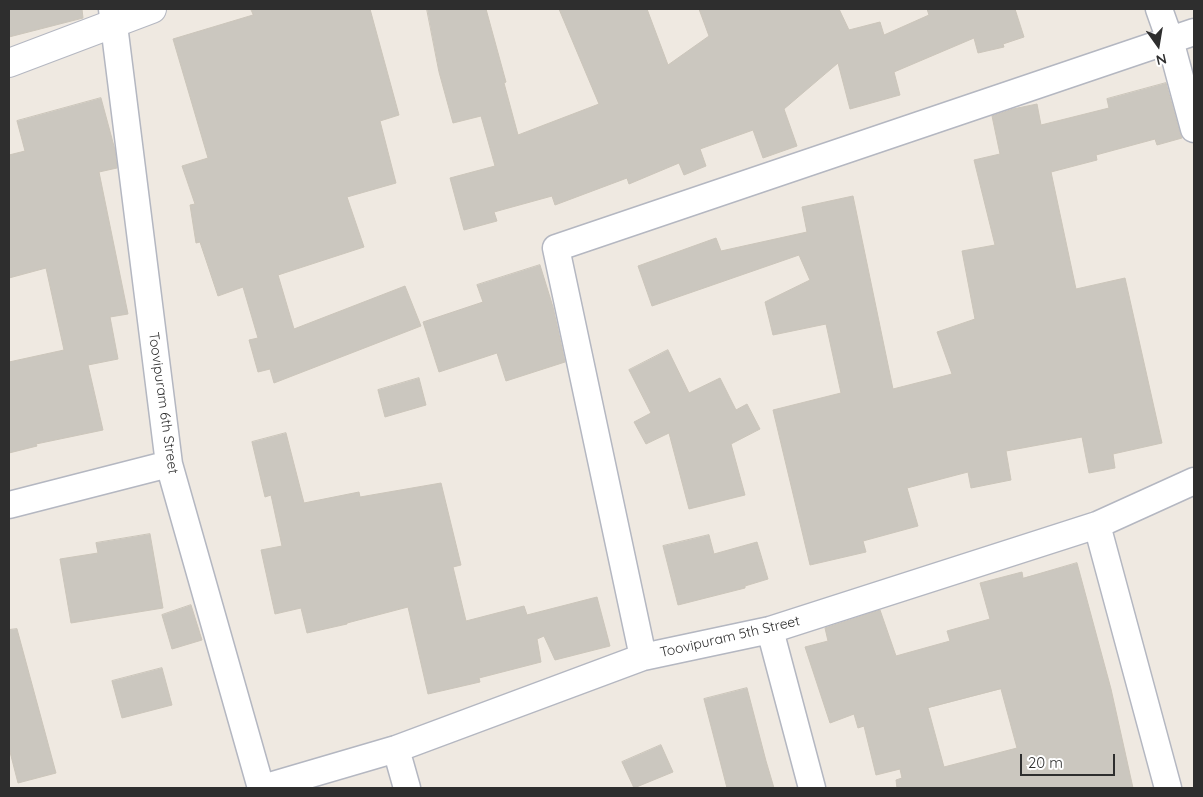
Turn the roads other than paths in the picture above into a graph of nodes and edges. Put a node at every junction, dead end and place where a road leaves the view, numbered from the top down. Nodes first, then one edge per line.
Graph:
1 (152, 9) edge
2 (1159, 9) edge
3 (113, 16) edge
4 (1194, 32) edge
5 (1170, 40) junction
6 (9, 62) edge
7 (1194, 129) edge
8 (170, 464) junction
9 (1194, 481) edge
10 (9, 505) edge
11 (1097, 525) junction
12 (770, 630) junction
13 (643, 657) junction
14 (396, 749) junction
15 (262, 788) edge
16 (407, 788) edge
17 (812, 788) edge
18 (1168, 788) edge

1 - 3 street
2 - 5 street
3 - 6 street
3 - 8 street, Toovipuram 6th Street
4 - 5 street
5 - 7 street
5 - 13 street
8 - 10 street
8 - 15 street, Toovipuram 6th Street
9 - 11 street, Toovipuram 5th Street
11 - 12 street, Toovipuram 5th Street
11 - 18 street
12 - 13 street, Toovipuram 5th Street
12 - 17 street
13 - 14 street, Toovipuram 5th Street
14 - 15 street, Toovipuram 5th Street
14 - 16 street

